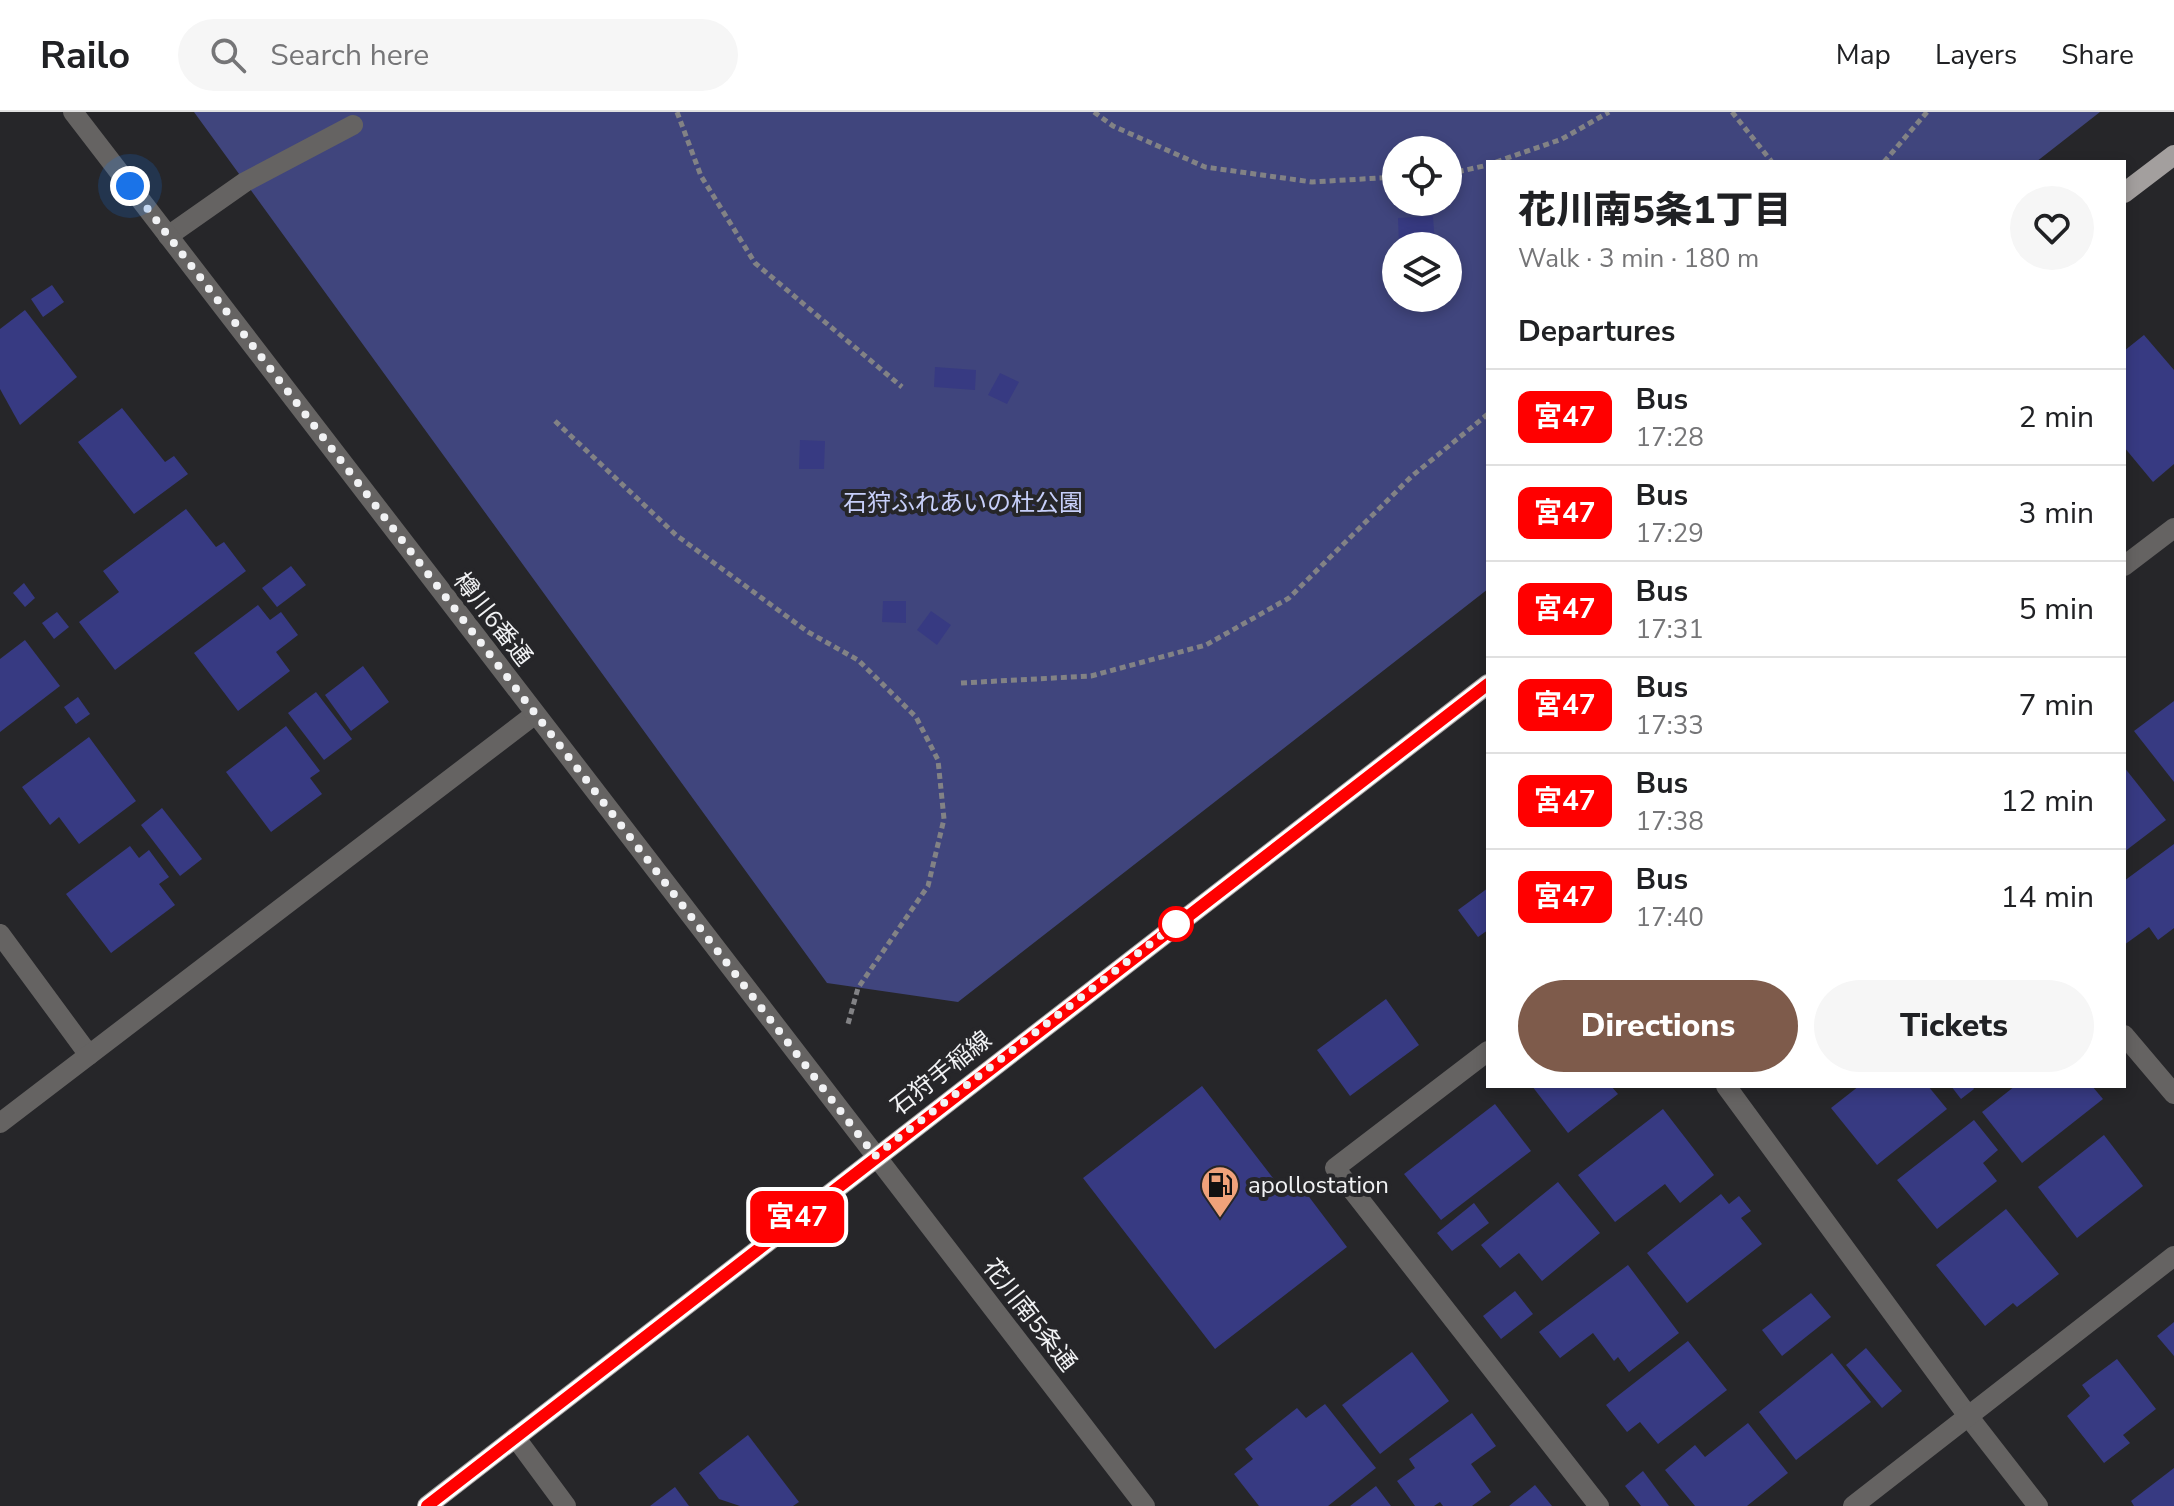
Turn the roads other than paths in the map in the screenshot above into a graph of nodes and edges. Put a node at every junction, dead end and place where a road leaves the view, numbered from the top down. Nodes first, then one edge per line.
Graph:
1 (73, 112) edge
2 (353, 125) dead end
3 (2174, 155) edge
4 (2126, 191) edge
5 (168, 236) junction
6 (2174, 528) edge
7 (2126, 564) edge
8 (1486, 686) edge
9 (534, 715) junction
10 (0, 934) edge
11 (2126, 1037) edge
12 (1486, 1053) edge
13 (89, 1055) junction
14 (1727, 1088) edge
15 (2174, 1094) edge
16 (0, 1123) edge
17 (875, 1156) junction
18 (2174, 1256) edge
19 (1968, 1416) junction
20 (515, 1437) junction
21 (427, 1506) edge
22 (566, 1506) edge
23 (1145, 1506) edge
24 (1599, 1506) edge
25 (1853, 1506) edge
26 (2038, 1506) edge

1 - 5 street, 樽川6番通
2 - 5 street
3 - 4 main road
5 - 9 street, 樽川6番通
6 - 7 street
8 - 17 main road, 石狩手稲線
9 - 13 street
9 - 17 street, 樽川6番通
10 - 13 street
11 - 15 street
12 - 24 street
13 - 16 street
14 - 19 street
17 - 20 main road, 石狩手稲線
17 - 23 street, 花川南5条通
18 - 19 street
19 - 25 street
19 - 26 street
20 - 21 main road, 石狩手稲線
20 - 22 street

